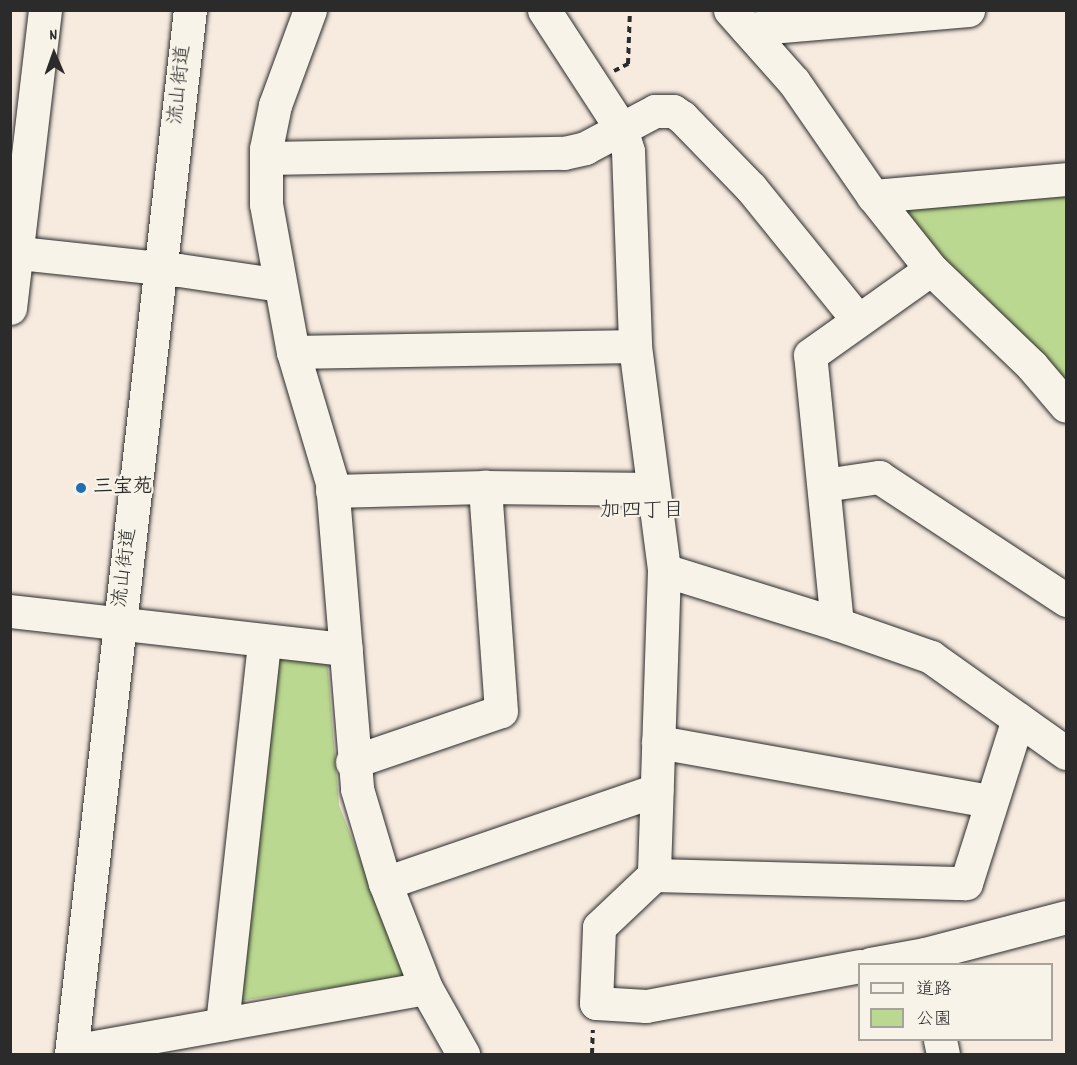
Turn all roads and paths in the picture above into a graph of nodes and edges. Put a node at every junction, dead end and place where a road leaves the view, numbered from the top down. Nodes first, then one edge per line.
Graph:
1 (45, 10) edge
2 (190, 10) edge
3 (310, 10) edge
4 (544, 10) edge
5 (630, 10) edge
6 (968, 10) edge
7 (738, 20) edge
8 (593, 83) junction
9 (621, 128) junction
10 (266, 158) junction
11 (1066, 179) edge
12 (873, 196) junction
13 (13, 252) edge
14 (161, 268) junction
15 (931, 269) junction
16 (280, 285) junction
17 (10, 308) edge
18 (858, 320) junction
19 (635, 346) junction
20 (293, 352) junction
21 (1066, 406) edge
22 (824, 485) junction
23 (485, 487) junction
24 (653, 489) junction
25 (332, 491) junction
26 (664, 570) junction
27 (1066, 600) edge
28 (10, 611) edge
29 (120, 623) junction
30 (837, 624) junction
31 (264, 641) junction
32 (346, 649) junction
33 (1018, 719) junction
34 (658, 742) junction
35 (1066, 753) edge
36 (352, 762) junction
37 (657, 790) junction
38 (990, 801) junction
39 (654, 875) junction
40 (385, 884) junction
41 (1066, 917) edge
42 (926, 959) edge
43 (881, 963) edge
44 (858, 966) edge
45 (426, 988) junction
46 (222, 1024) junction
47 (72, 1050) edge
48 (463, 1054) edge

1 - 13 street
2 - 14 street, 流山街道
3 - 10 street
4 - 8 street
5 - 8 path
6 - 7 street
7 - 12 street
8 - 9 street
9 - 10 street
9 - 18 street
9 - 19 street
10 - 16 street
11 - 12 street
12 - 15 street
13 - 14 street
13 - 17 street
14 - 16 street
14 - 29 street, 流山街道
15 - 18 street
15 - 21 street
16 - 20 street
18 - 22 street
19 - 20 street
19 - 24 street
20 - 25 street
22 - 27 street
22 - 30 street
23 - 24 street
23 - 25 street
23 - 36 street
24 - 26 street
25 - 32 street
26 - 30 street
26 - 34 street
28 - 29 street
29 - 31 street
29 - 47 street, 流山街道
30 - 33 street
31 - 32 street
31 - 46 street
32 - 36 street
33 - 35 street
33 - 38 street
34 - 37 street
34 - 38 street
36 - 40 street
37 - 39 street
37 - 40 street
38 - 39 street
39 - 44 street
40 - 45 street
41 - 42 street
42 - 43 street
45 - 46 street
45 - 48 street
46 - 47 street

